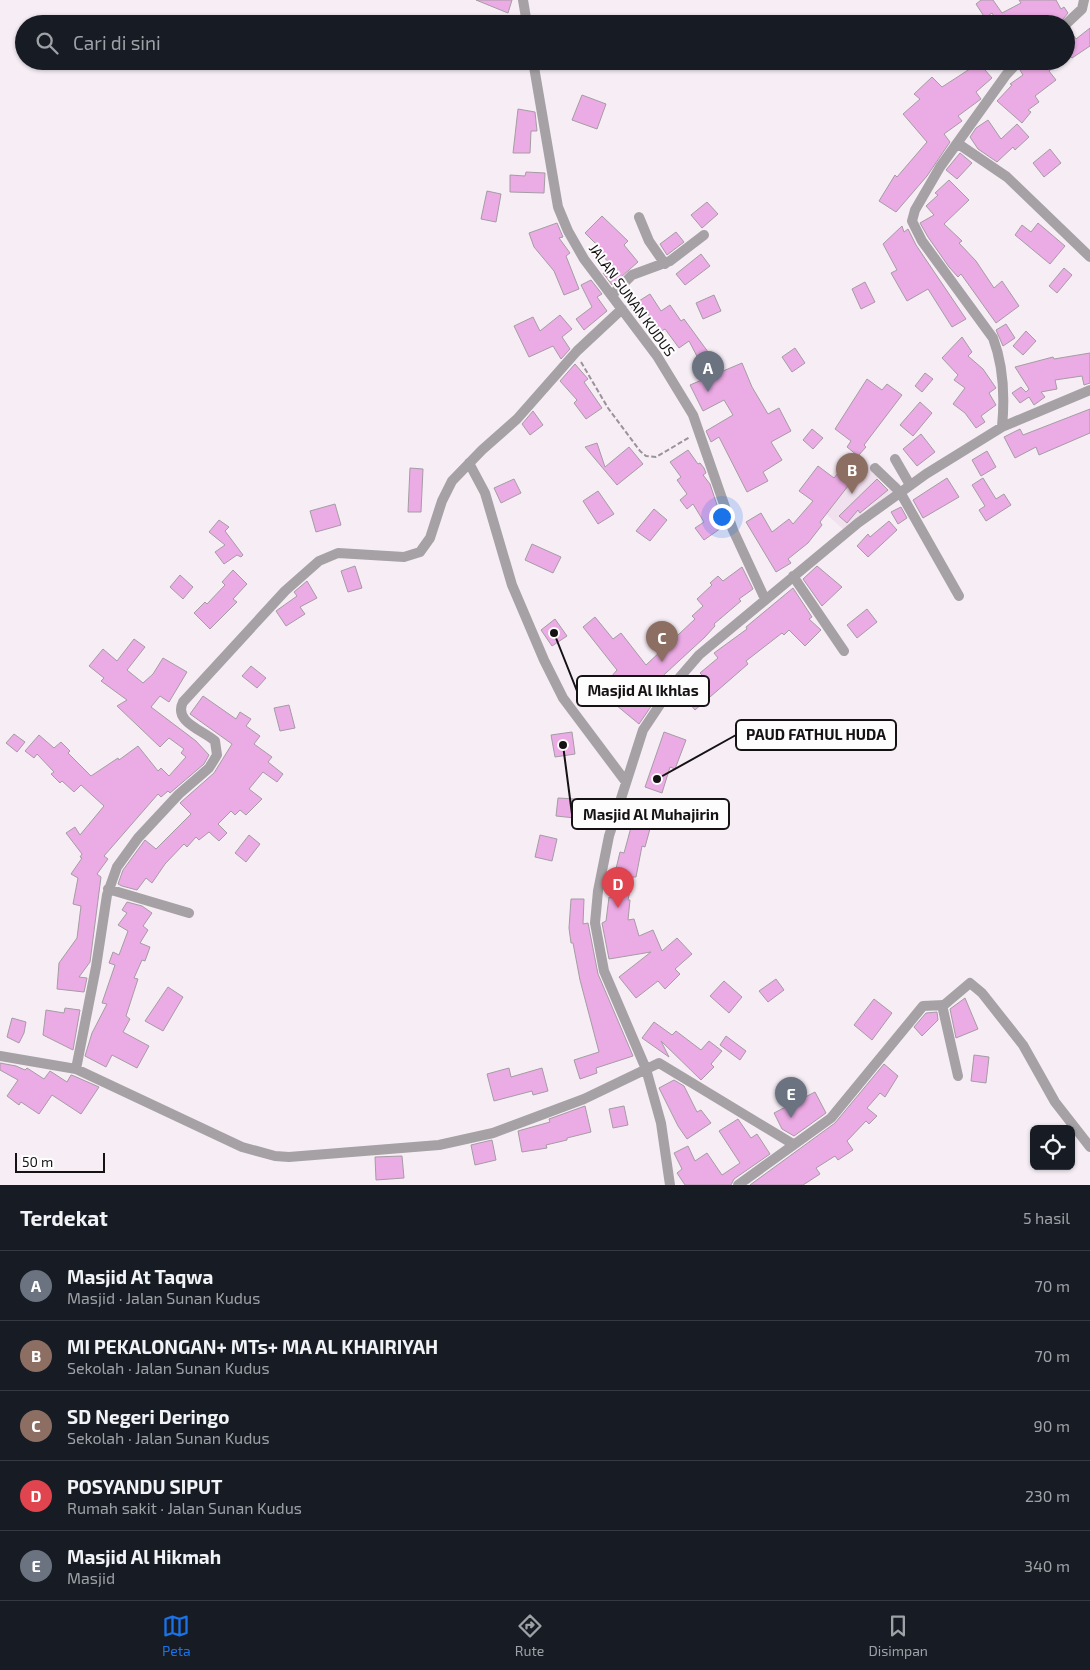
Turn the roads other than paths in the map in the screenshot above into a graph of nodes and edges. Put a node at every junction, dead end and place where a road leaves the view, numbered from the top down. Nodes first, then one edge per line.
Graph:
1 (523, 0) edge
2 (1083, 5) edge
3 (526, 15) edge
4 (1074, 15) edge
5 (1090, 18) edge
6 (535, 70) edge
7 (1012, 70) edge
8 (957, 143) junction
9 (639, 217) dead end
10 (704, 235) dead end
11 (1090, 257) edge
12 (665, 264) junction
13 (612, 295) junction
14 (622, 309) junction
15 (1090, 390) edge
16 (1002, 427) junction
17 (895, 459) dead end
18 (469, 463) junction
19 (875, 468) dead end
20 (910, 485) junction
21 (900, 492) junction
22 (792, 576) junction
23 (959, 596) dead end
24 (765, 599) junction
25 (844, 651) dead end
26 (626, 782) junction
27 (108, 889) junction
28 (189, 913) dead end
29 (942, 1005) junction
30 (0, 1056) edge
31 (76, 1068) junction
32 (646, 1069) junction
33 (958, 1076) dead end
34 (793, 1144) junction
35 (1090, 1148) edge
36 (670, 1185) edge
37 (738, 1185) edge

1 - 3 street
2 - 4 street
2 - 5 street
6 - 13 street, JALAN SUNAN KUDUS
7 - 8 street
8 - 11 street
8 - 16 street
9 - 12 street
10 - 12 street
12 - 13 street
13 - 14 street, JALAN SUNAN KUDUS
14 - 18 street
14 - 24 street, JALAN SUNAN KUDUS
15 - 16 street
16 - 20 street
17 - 20 street
18 - 26 street
18 - 27 street
19 - 21 street
20 - 21 street
21 - 22 street
21 - 23 street
22 - 24 street
22 - 25 street
24 - 26 street
26 - 32 street
27 - 28 street
27 - 31 street
29 - 33 street
29 - 34 street
29 - 35 street
30 - 31 street
31 - 32 street
32 - 34 street
32 - 36 street
34 - 37 street

